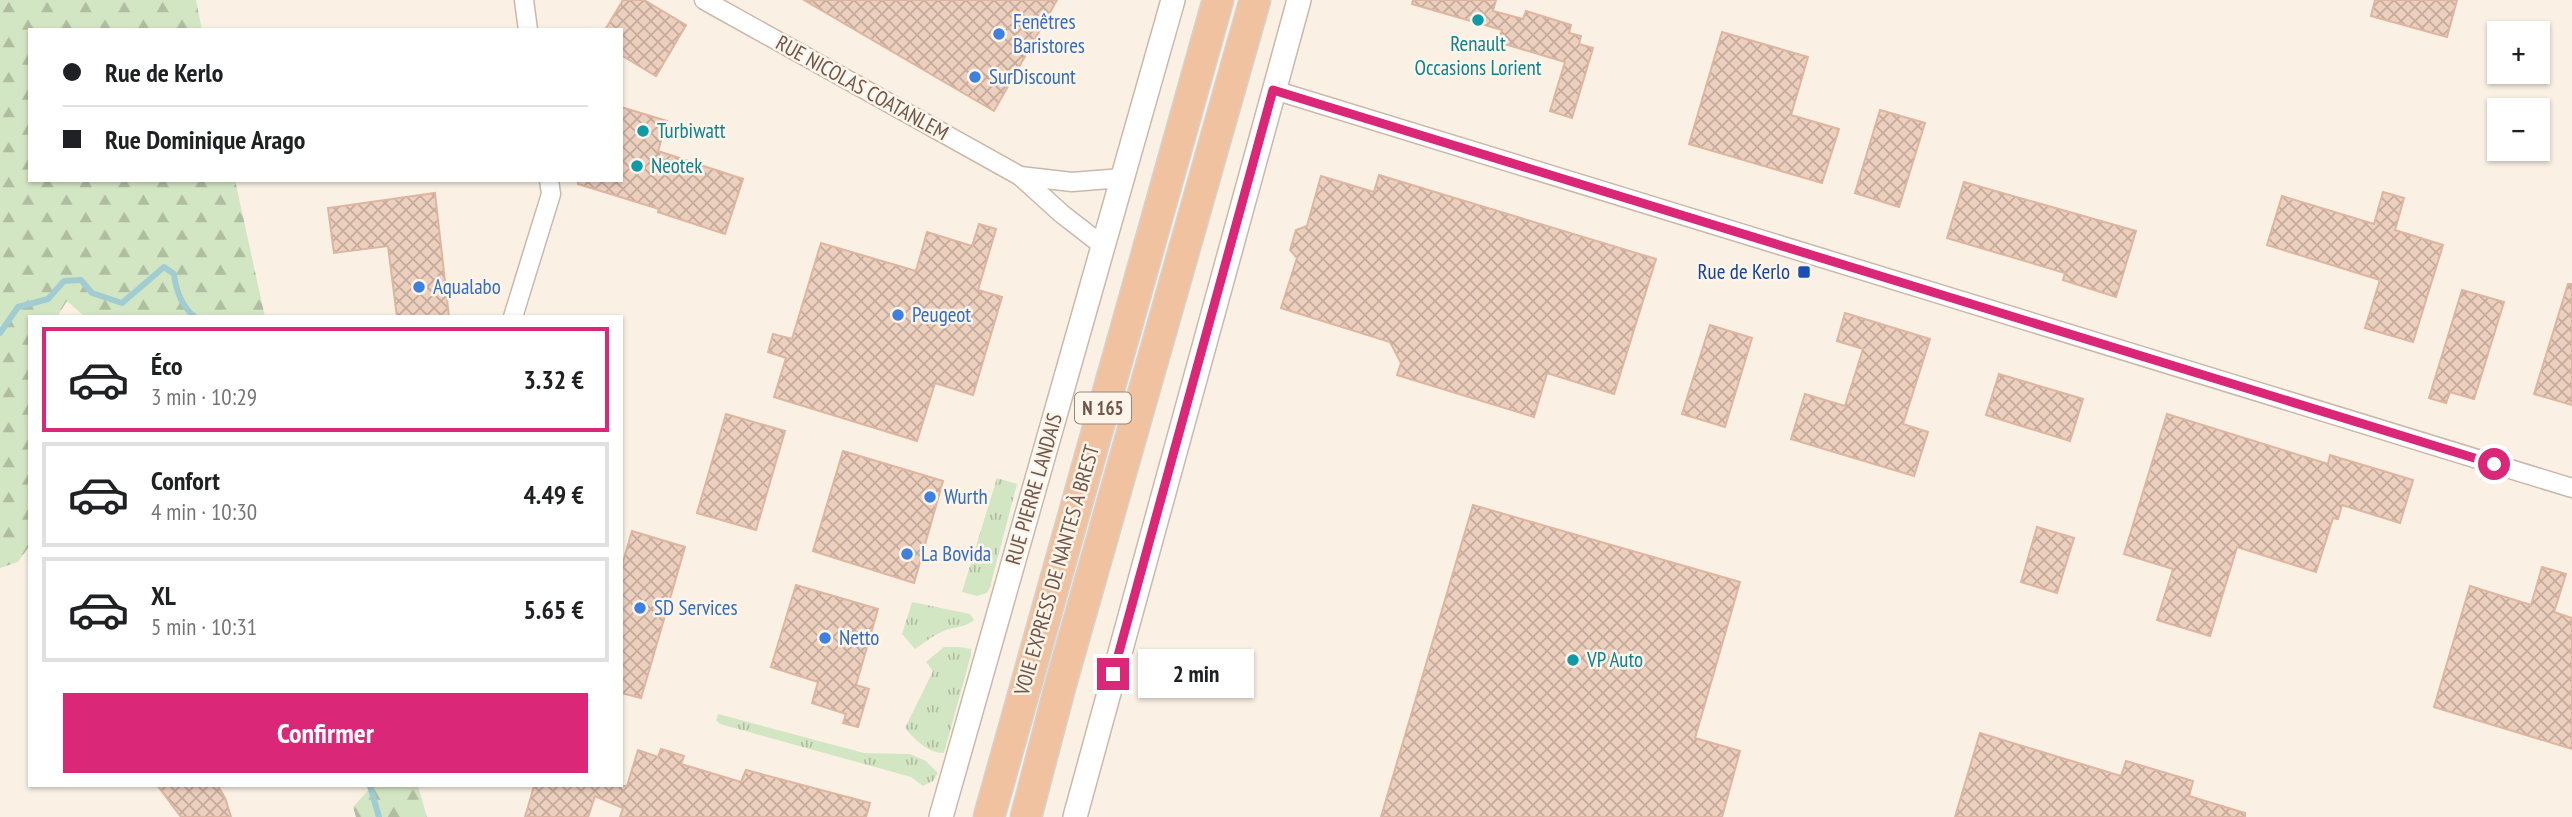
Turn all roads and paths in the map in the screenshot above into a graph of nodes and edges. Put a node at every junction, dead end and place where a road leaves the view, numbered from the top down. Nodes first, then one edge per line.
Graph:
1 (524, 0) edge
2 (704, 0) edge
3 (1173, 0) edge
4 (1218, 0) edge
5 (1255, 0) edge
6 (1299, 0) edge
7 (528, 28) edge
8 (1273, 90) junction
9 (1020, 176) junction
10 (1122, 178) junction
11 (550, 182) edge
12 (1102, 245) junction
13 (514, 315) edge
14 (2572, 488) edge
15 (941, 817) edge
16 (989, 817) edge
17 (1026, 817) edge
18 (1074, 817) edge

1 - 7 street
2 - 9 street, RUE NICOLAS COATANLEM
3 - 10 street, RUE PIERRE LANDAIS
4 - 16 highway, VOIE EXPRESS DE NANTES À BREST / N 165
5 - 17 highway, VOIE EXPRESS DE NANTES À BREST / N 165
6 - 8 street
8 - 14 street
8 - 18 street
9 - 10 street, RUE NICOLAS COATANLEM
9 - 12 street, RUE NICOLAS COATANLEM
10 - 12 street, RUE PIERRE LANDAIS
11 - 13 street
12 - 15 street, RUE PIERRE LANDAIS

